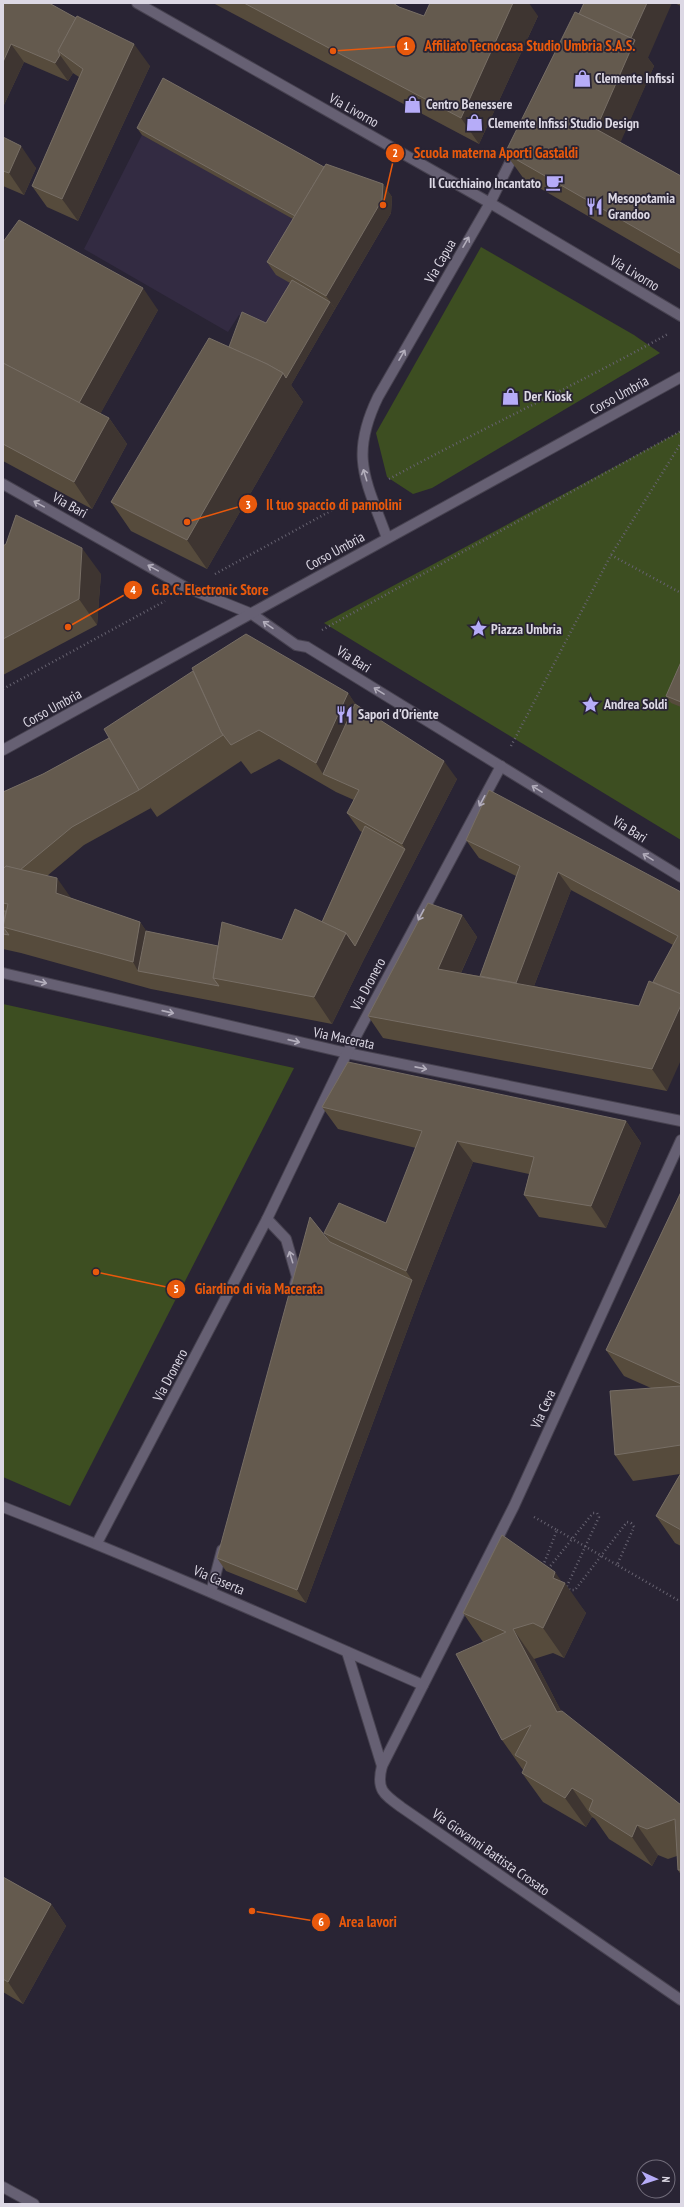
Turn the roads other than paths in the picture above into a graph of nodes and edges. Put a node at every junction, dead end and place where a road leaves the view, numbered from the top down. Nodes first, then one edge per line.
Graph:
1 (137, 3) edge
2 (521, 141) edge
3 (490, 203) junction
4 (681, 316) edge
5 (681, 376) edge
6 (3, 484) edge
7 (387, 538) junction
8 (252, 614) junction
9 (3, 750) edge
10 (501, 766) junction
11 (681, 877) edge
12 (3, 973) edge
13 (346, 1053) junction
14 (681, 1121) edge
15 (681, 1140) edge
16 (267, 1219) junction
17 (293, 1291) edge
18 (3, 1507) edge
19 (226, 1538) edge
20 (97, 1543) junction
21 (211, 1592) junction
22 (347, 1652) junction
23 (422, 1685) junction
24 (382, 1766) junction
25 (681, 2000) edge
26 (3, 2187) edge
27 (34, 2204) edge

1 - 3 street, Via Livorno
2 - 3 street, Via Capua
3 - 4 street, Via Livorno
7 -> 3 street, Via Capua
5 - 7 street, Corso Umbria
8 -> 6 street, Via Bari
7 - 8 street, Corso Umbria
8 - 9 street, Corso Umbria
10 -> 8 street, Via Bari
11 -> 10 street, Via Bari
10 -> 13 street, Via Dronero
12 -> 13 street, Via Macerata
13 -> 14 street, Via Macerata
13 - 16 street, Via Dronero
15 - 23 street, Via Ceva
17 -> 16 street
16 - 20 street, Via Dronero
18 - 20 street, Via Caserta
19 - 21 street
20 - 21 street, Via Caserta
21 - 22 street, Via Caserta
22 - 23 street, Via Caserta
22 - 24 street
23 - 24 street, Via Giovanni Battista Crosato
24 - 25 street, Via Giovanni Battista Crosato
26 - 27 street

